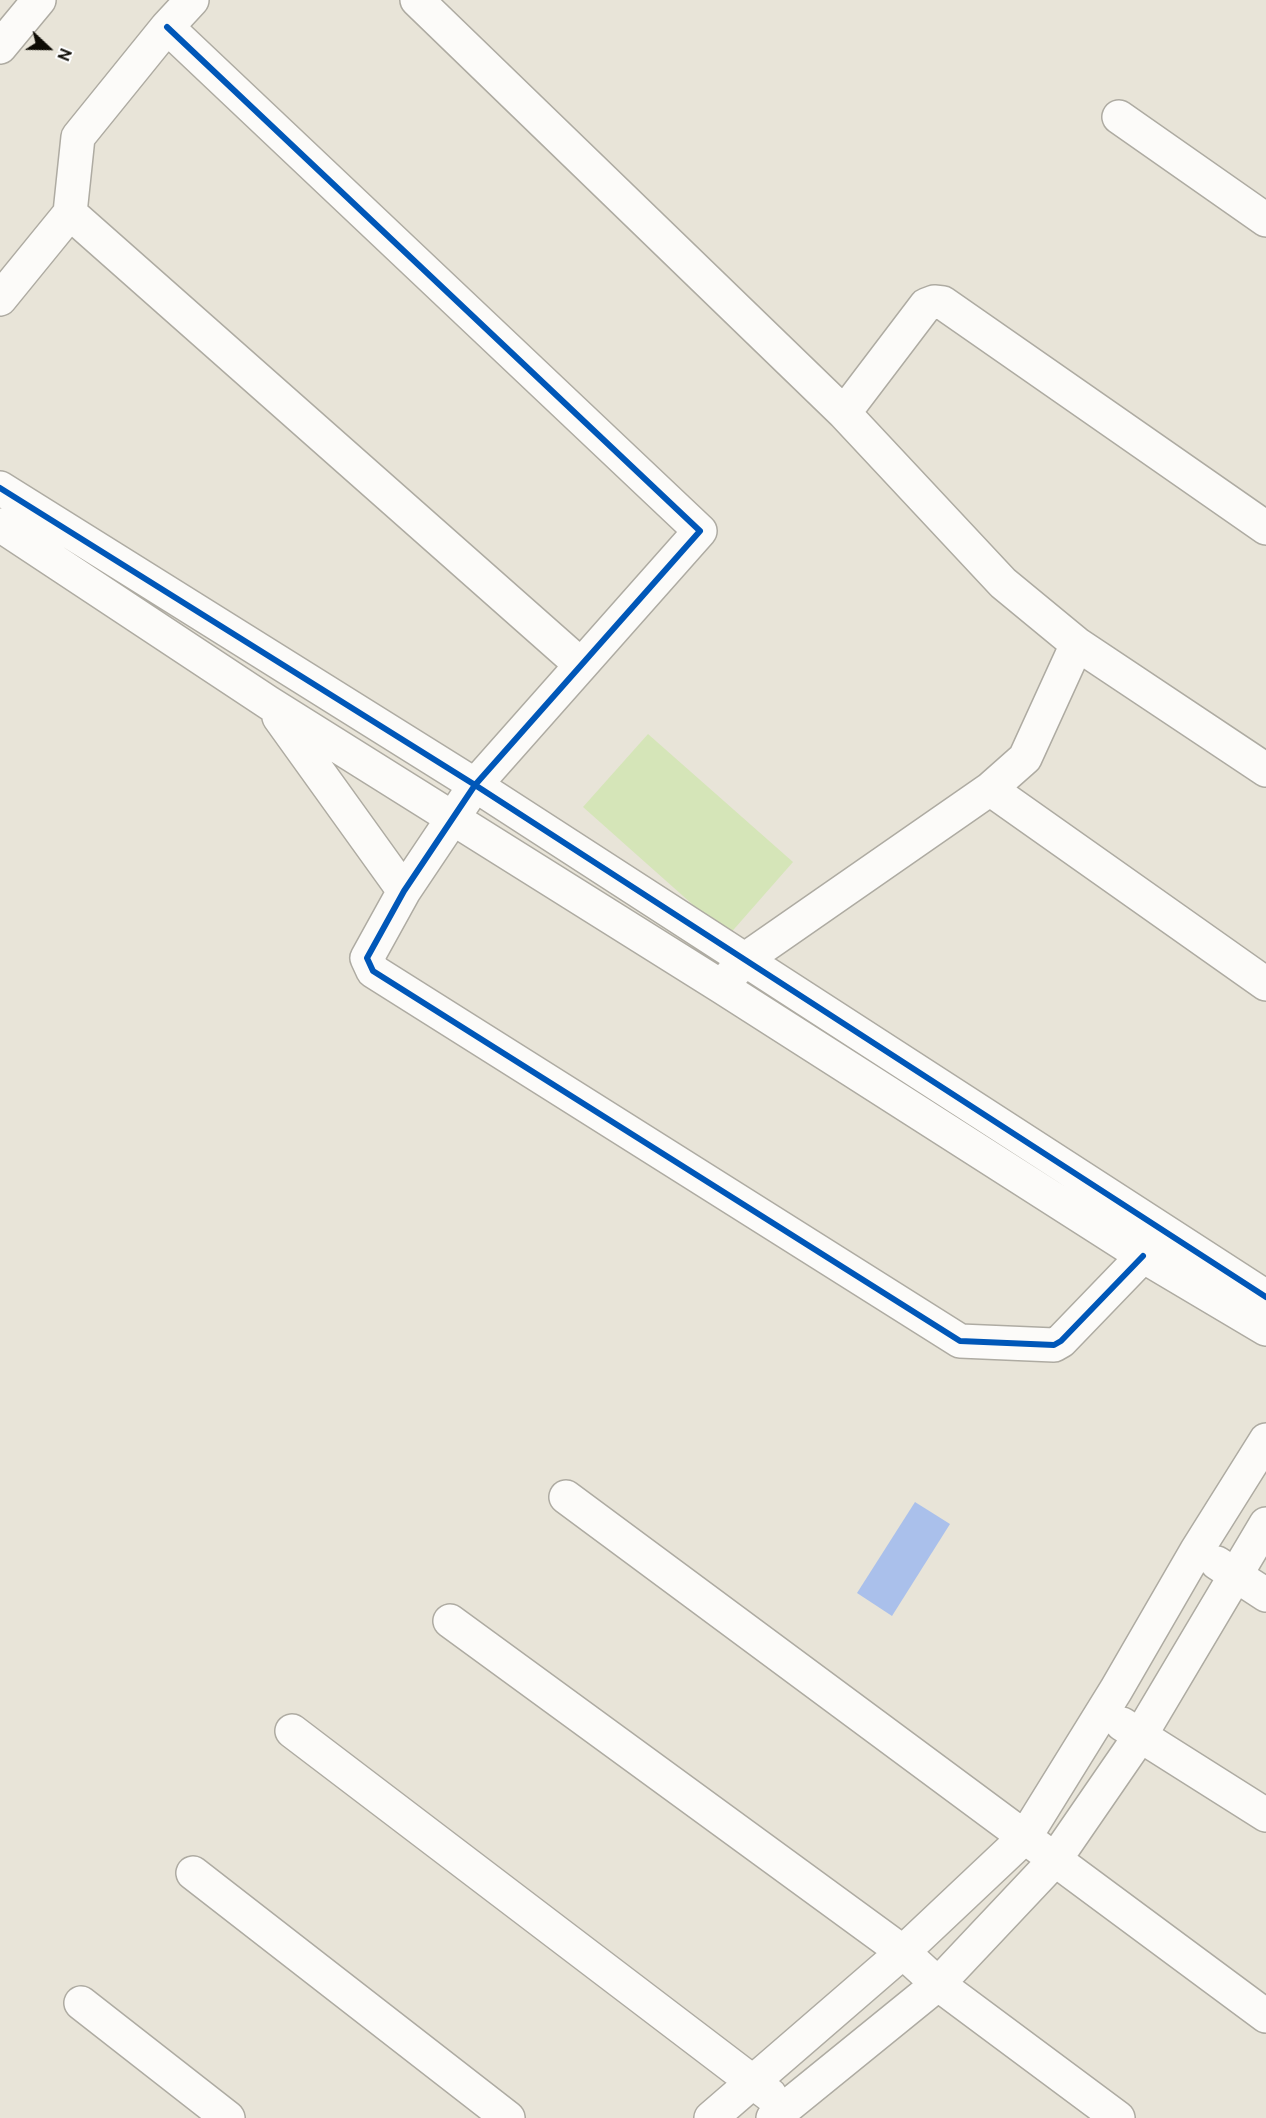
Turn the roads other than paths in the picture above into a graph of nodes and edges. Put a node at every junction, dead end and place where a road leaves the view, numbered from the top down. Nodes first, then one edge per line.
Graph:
1 (39, 0) edge
2 (192, 0) edge
3 (417, 0) edge
4 (167, 27) junction
5 (0, 47) edge
6 (1119, 117) dead end
7 (70, 213) junction
8 (1266, 220) edge
9 (0, 299) edge
10 (844, 413) junction
11 (0, 488) edge
12 (0, 525) edge
13 (1266, 528) edge
14 (1077, 644) junction
15 (581, 665) junction
16 (269, 703) junction
17 (1266, 770) edge
18 (475, 785) junction
19 (990, 789) junction
20 (454, 818) junction
21 (404, 891) junction
22 (744, 960) junction
23 (1266, 984) edge
24 (722, 987) junction
25 (1143, 1256) junction
26 (1266, 1297) edge
27 (1266, 1329) edge
28 (1266, 1440) edge
29 (566, 1497) dead end
30 (1266, 1524) edge
31 (1197, 1550) junction
32 (1235, 1575) junction
33 (1266, 1594) edge
34 (450, 1621) dead end
35 (1103, 1712) junction
36 (292, 1731) dead end
37 (1140, 1736) junction
38 (1266, 1815) edge
39 (1025, 1837) junction
40 (1054, 1861) junction
41 (194, 1873) dead end
42 (903, 1952) junction
43 (938, 1984) junction
44 (81, 2003) dead end
45 (1266, 2016) edge
46 (754, 2083) junction
47 (786, 2114) edge
48 (228, 2118) edge
49 (508, 2118) edge
50 (711, 2118) edge
51 (1118, 2118) edge

1 - 5 street
2 - 4 street
3 - 10 street
4 - 7 street
4 - 15 street
6 - 8 street
7 - 9 street
7 - 15 street
10 - 13 street
10 - 14 street
11 - 18 street
12 - 16 street
14 - 17 street
14 - 19 street
15 - 18 street
16 - 20 street
16 - 21 street
18 - 20 street
18 - 22 street
19 - 22 street
19 - 23 street
20 - 21 street
20 - 24 street
21 - 25 street
22 - 24 street
22 - 26 street
24 - 25 street
25 - 27 street
28 - 31 street
29 - 39 street
30 - 32 street
31 - 32 street
31 - 35 street
32 - 33 street
32 - 37 street
34 - 42 street
35 - 37 street
35 - 39 street
36 - 46 street
37 - 38 street
37 - 40 street
39 - 40 street
39 - 42 street
40 - 43 street
40 - 45 street
41 - 49 street
42 - 43 street
42 - 46 street
43 - 47 street
43 - 51 street
44 - 48 street
46 - 47 street
46 - 50 street

